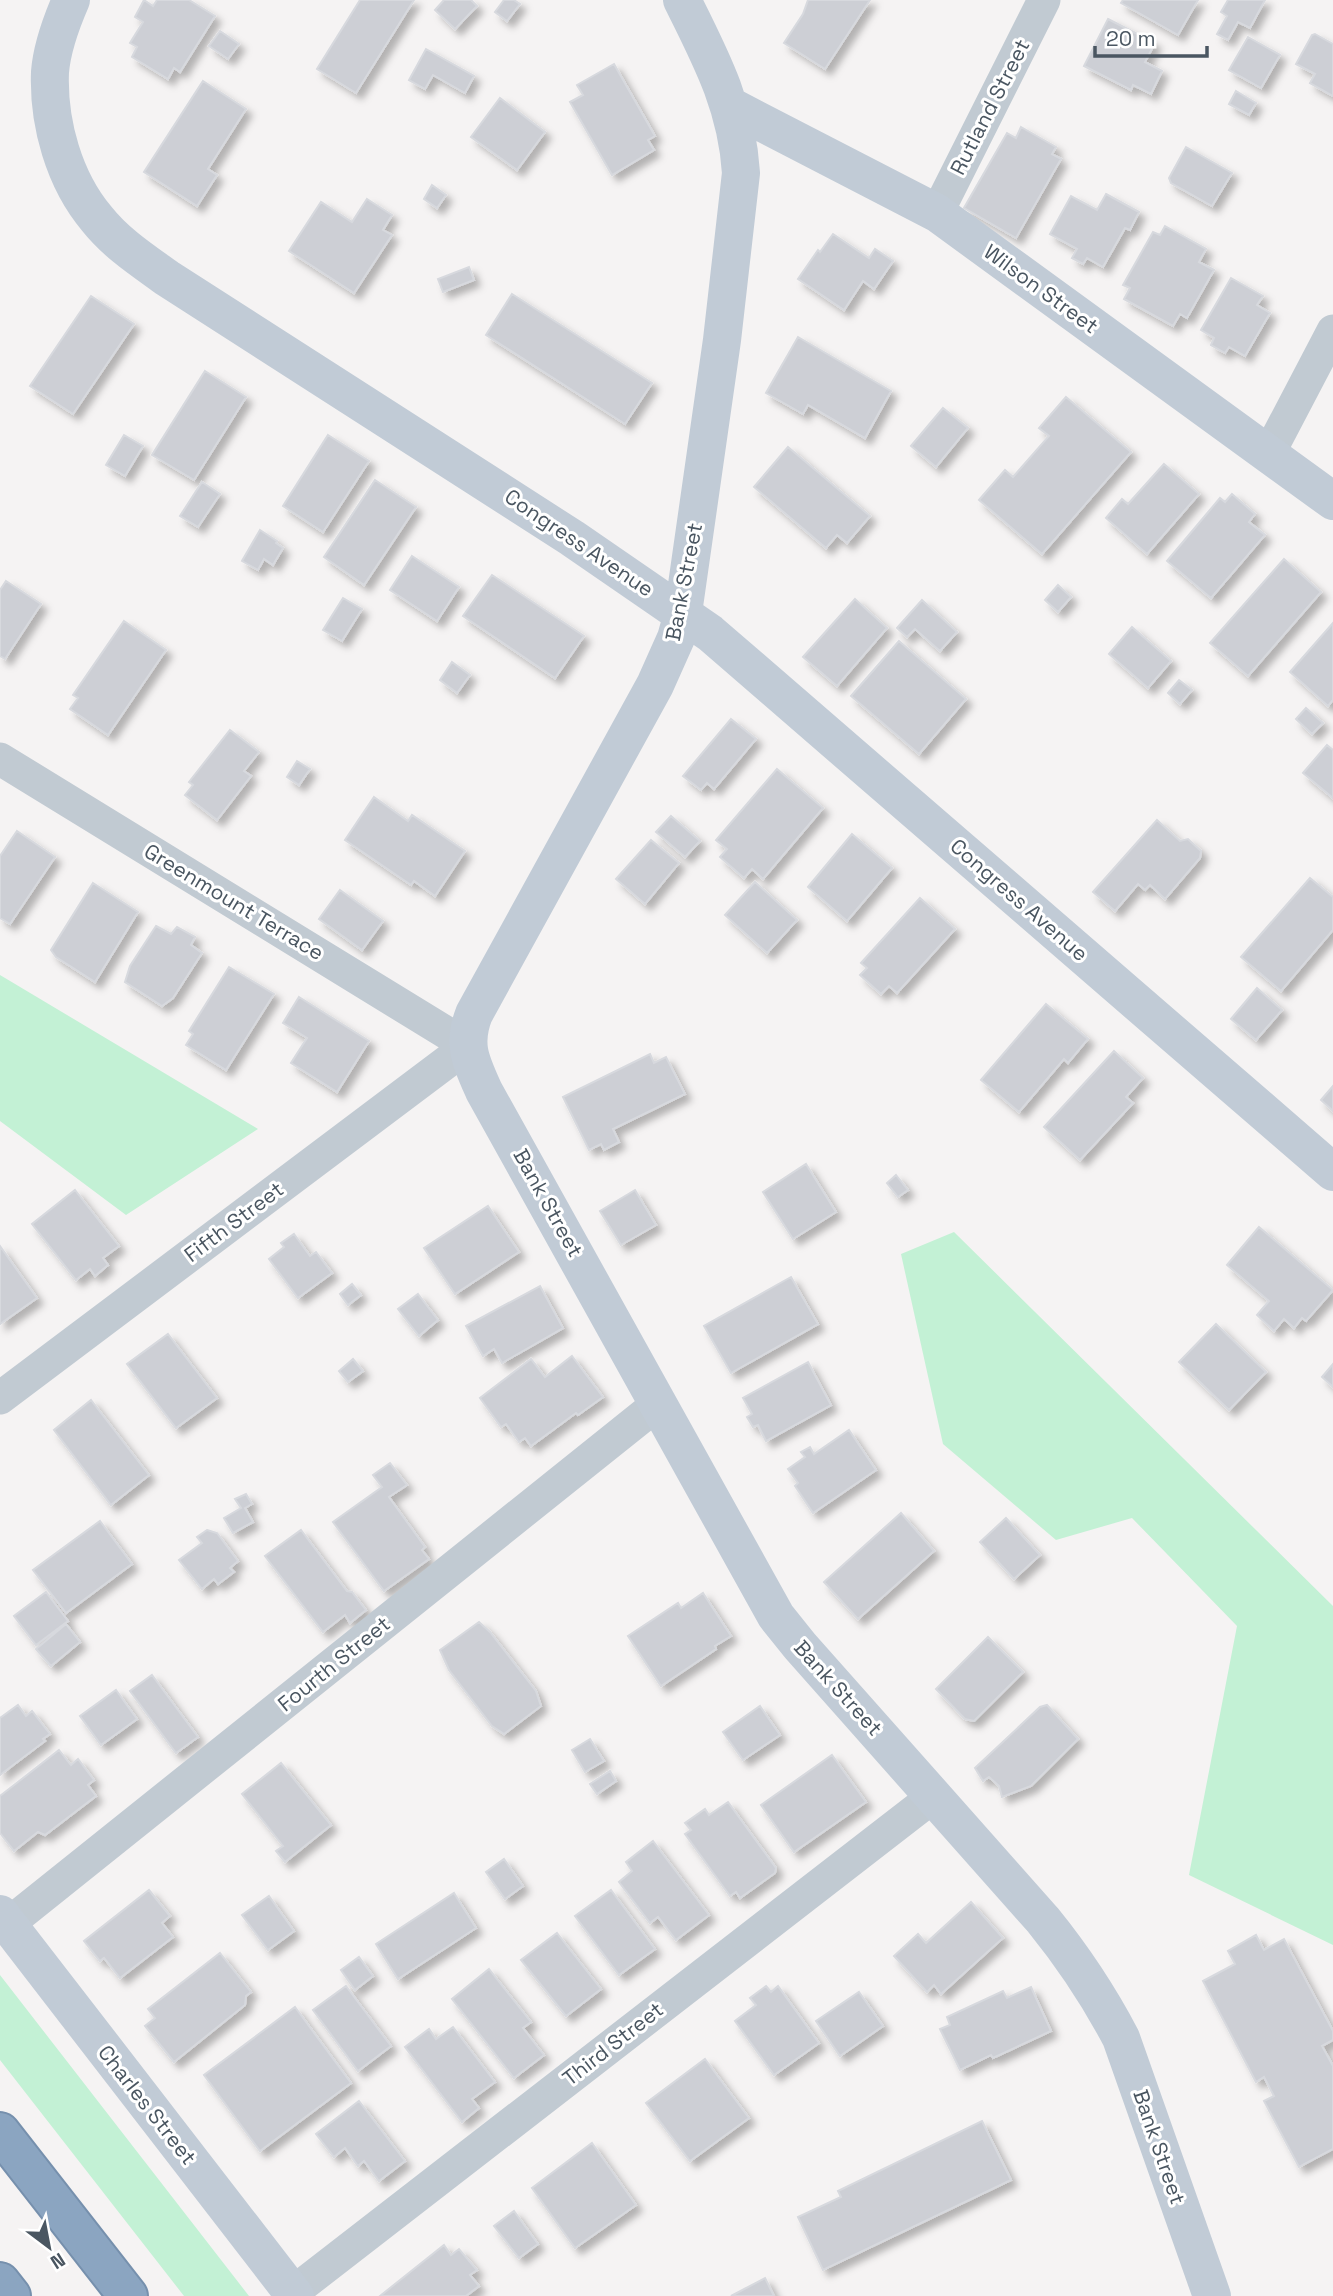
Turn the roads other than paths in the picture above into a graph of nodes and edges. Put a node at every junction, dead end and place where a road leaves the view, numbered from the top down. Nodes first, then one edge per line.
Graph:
1 (71, 0) edge
2 (682, 0) edge
3 (1044, 0) edge
4 (730, 106) junction
5 (937, 213) junction
6 (1333, 331) edge
7 (1268, 455) junction
8 (1333, 501) edge
9 (683, 613) junction
10 (0, 759) edge
11 (468, 1046) junction
12 (1333, 1172) edge
13 (0, 1398) edge
14 (659, 1404) junction
15 (934, 1796) junction
16 (4, 1919) edge
17 (0, 2132) edge
18 (0, 2282) edge
19 (293, 2294) edge
20 (11, 2296) edge
21 (128, 2296) edge
22 (1212, 2296) edge

1 - 9 street, Congress Avenue
2 - 4 street, Bank Street
3 - 5 street, Rutland Street
4 - 5 street, Wilson Street
4 - 9 street, Bank Street
5 - 7 street, Wilson Street
6 - 7 street
7 - 8 street, Wilson Street
9 - 11 street, Bank Street
9 - 12 street, Congress Avenue
10 - 11 street, Greenmount Terrace
11 - 13 street, Fifth Street
11 - 14 street, Bank Street
14 - 15 street, Bank Street
14 - 16 street, Fourth Street
15 - 19 street, Third Street
15 - 22 street, Bank Street
16 - 19 street, Charles Street
17 - 21 highway
18 - 20 highway

